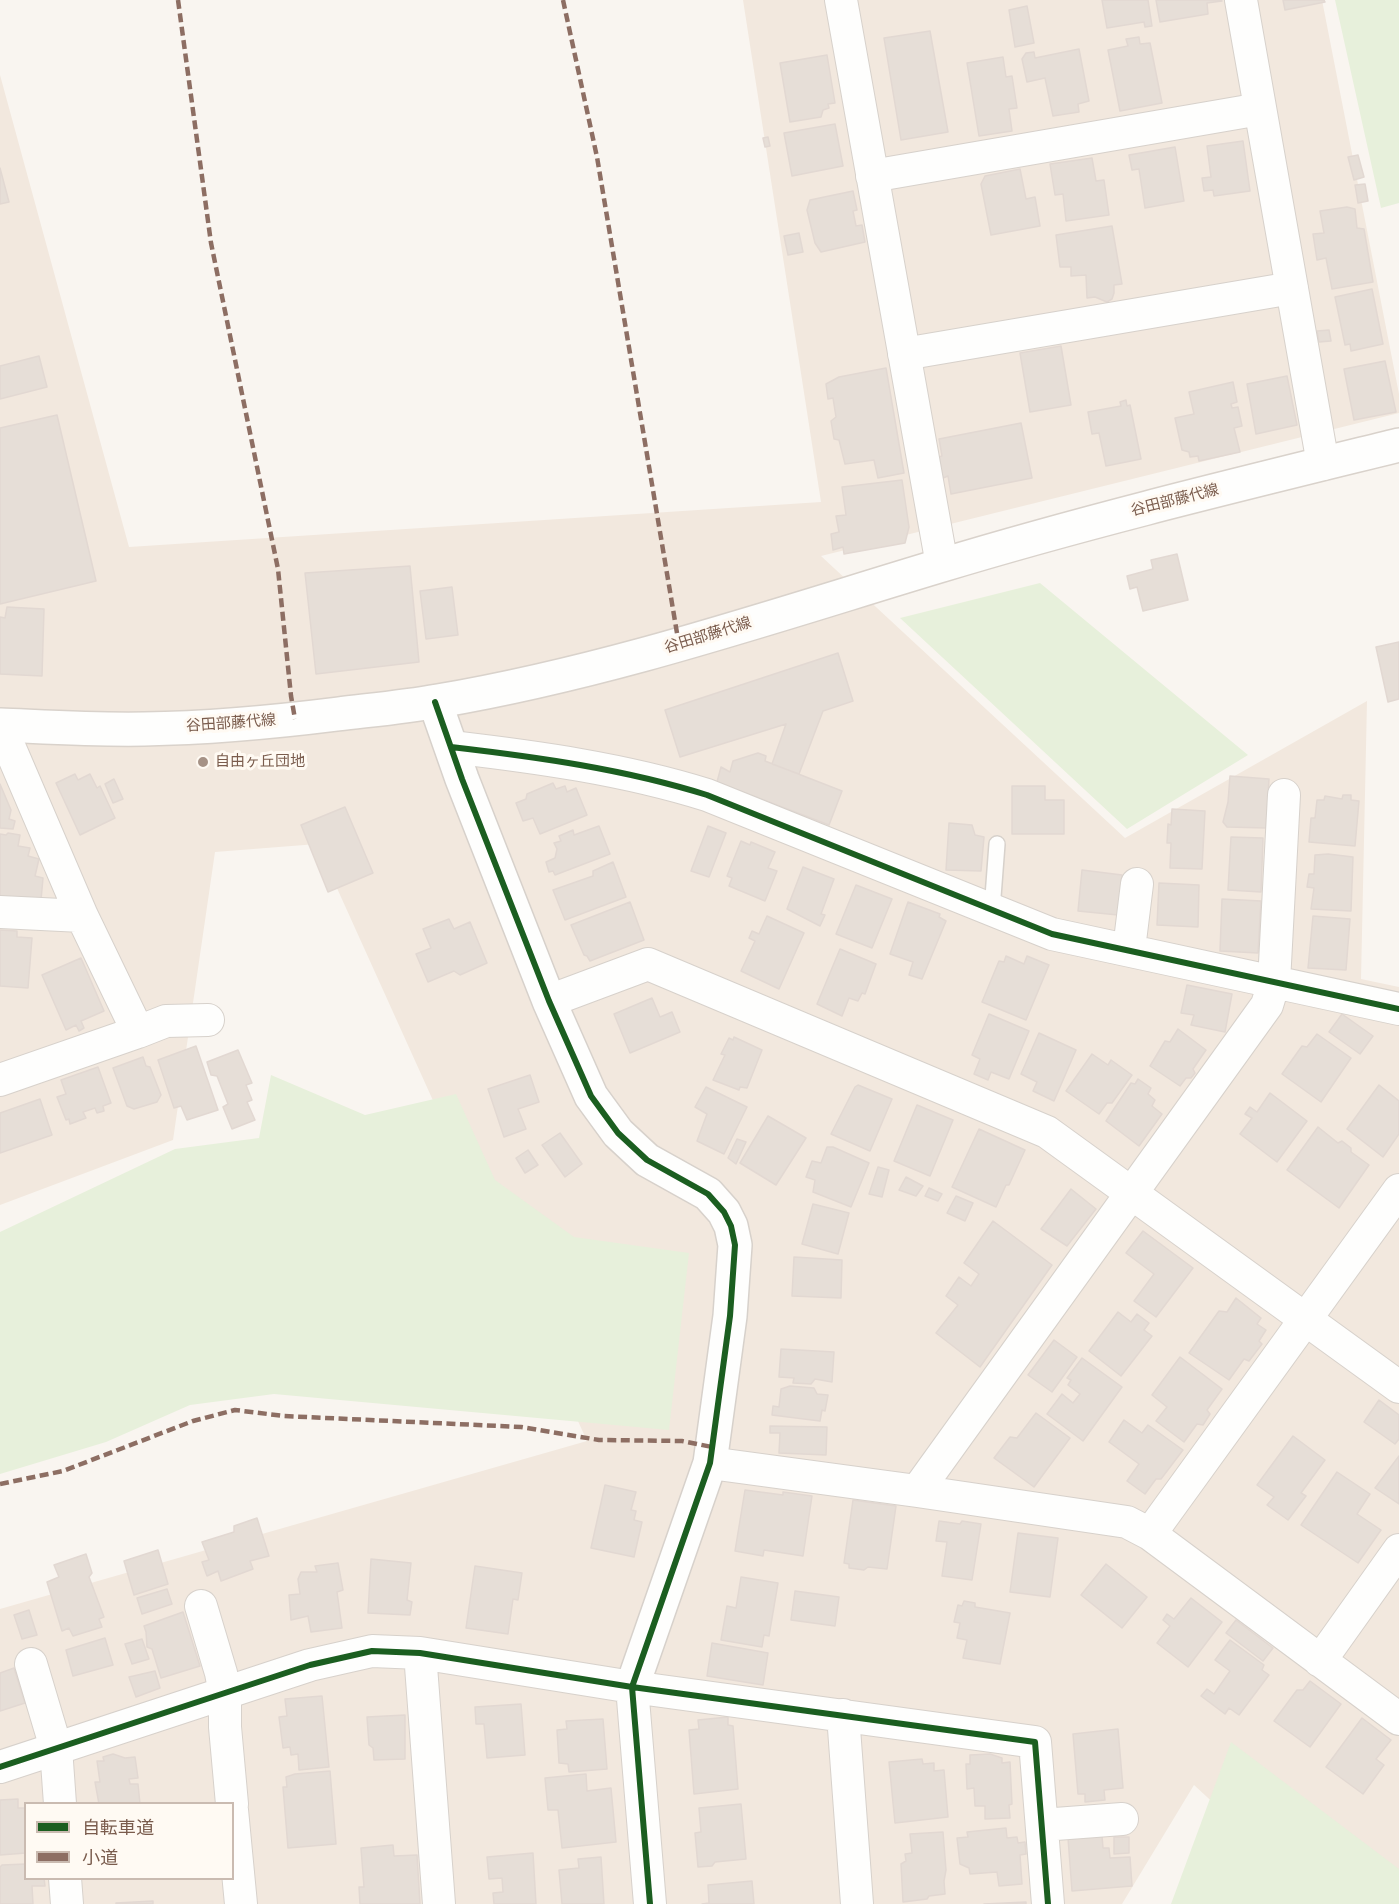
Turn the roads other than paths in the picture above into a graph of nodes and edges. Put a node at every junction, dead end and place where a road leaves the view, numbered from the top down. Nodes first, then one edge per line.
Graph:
1 (841, 0) edge
2 (1241, 0) edge
3 (1260, 109) junction
4 (872, 176) junction
5 (1292, 288) junction
6 (904, 354) junction
7 (1399, 445) edge
8 (1323, 464) junction
9 (942, 565) junction
10 (435, 702) junction
11 (0, 725) edge
12 (451, 747) junction
13 (1284, 795) dead end
14 (997, 844) dead end
15 (1137, 884) dead end
16 (992, 910) junction
17 (0, 912) edge
18 (82, 916) junction
19 (1129, 949) junction
20 (1274, 982) junction
21 (549, 1001) junction
22 (1399, 1009) edge
23 (208, 1020) dead end
24 (138, 1032) junction
25 (0, 1080) edge
26 (1399, 1190) edge
27 (1132, 1194) junction
28 (1306, 1320) junction
29 (1399, 1387) edge
30 (710, 1463) junction
31 (917, 1491) junction
32 (1150, 1534) junction
33 (1399, 1551) edge
34 (201, 1606) dead end
35 (420, 1653) junction
36 (1320, 1661) junction
37 (31, 1664) dead end
38 (632, 1687) junction
39 (225, 1694) junction
40 (843, 1715) junction
41 (1399, 1719) edge
42 (56, 1748) junction
43 (0, 1767) edge
44 (60, 1802) edge
45 (232, 1802) edge
46 (1122, 1819) dead end
47 (1042, 1825) junction
48 (234, 1831) edge
49 (66, 1880) edge
50 (67, 1904) edge
51 (241, 1904) edge
52 (439, 1904) edge
53 (650, 1904) edge
54 (857, 1904) edge
55 (1048, 1904) edge

1 - 4 street
2 - 3 street
3 - 4 street
3 - 5 street
4 - 6 street
5 - 6 street
5 - 8 street
6 - 9 street
7 - 8 main road, 谷田部藤代線
8 - 9 main road, 谷田部藤代線
9 - 10 main road, 谷田部藤代線
10 - 11 main road, 谷田部藤代線
10 - 12 main road
11 - 18 street
12 - 16 street
12 - 21 main road
13 - 20 street
14 - 16 lane
15 - 19 street
16 - 19 street
17 - 18 street
18 - 24 street
19 - 20 street
20 - 22 street
20 - 27 street
21 - 27 street
21 - 30 main road
23 - 24 street
24 - 25 street
26 - 28 street
27 - 28 street
27 - 31 street
28 - 29 street
28 - 32 street
30 - 31 street
30 - 38 main road
31 - 32 street
32 - 36 street
33 - 36 street
34 - 39 street
35 - 38 street
35 - 39 street
35 - 52 street
36 - 41 street
37 - 42 street
38 - 40 street
38 - 53 street
39 - 42 street
39 - 45 street
40 - 47 street
40 - 54 street
42 - 43 street
42 - 44 street
46 - 47 street
47 - 55 street
48 - 51 street
49 - 50 street

